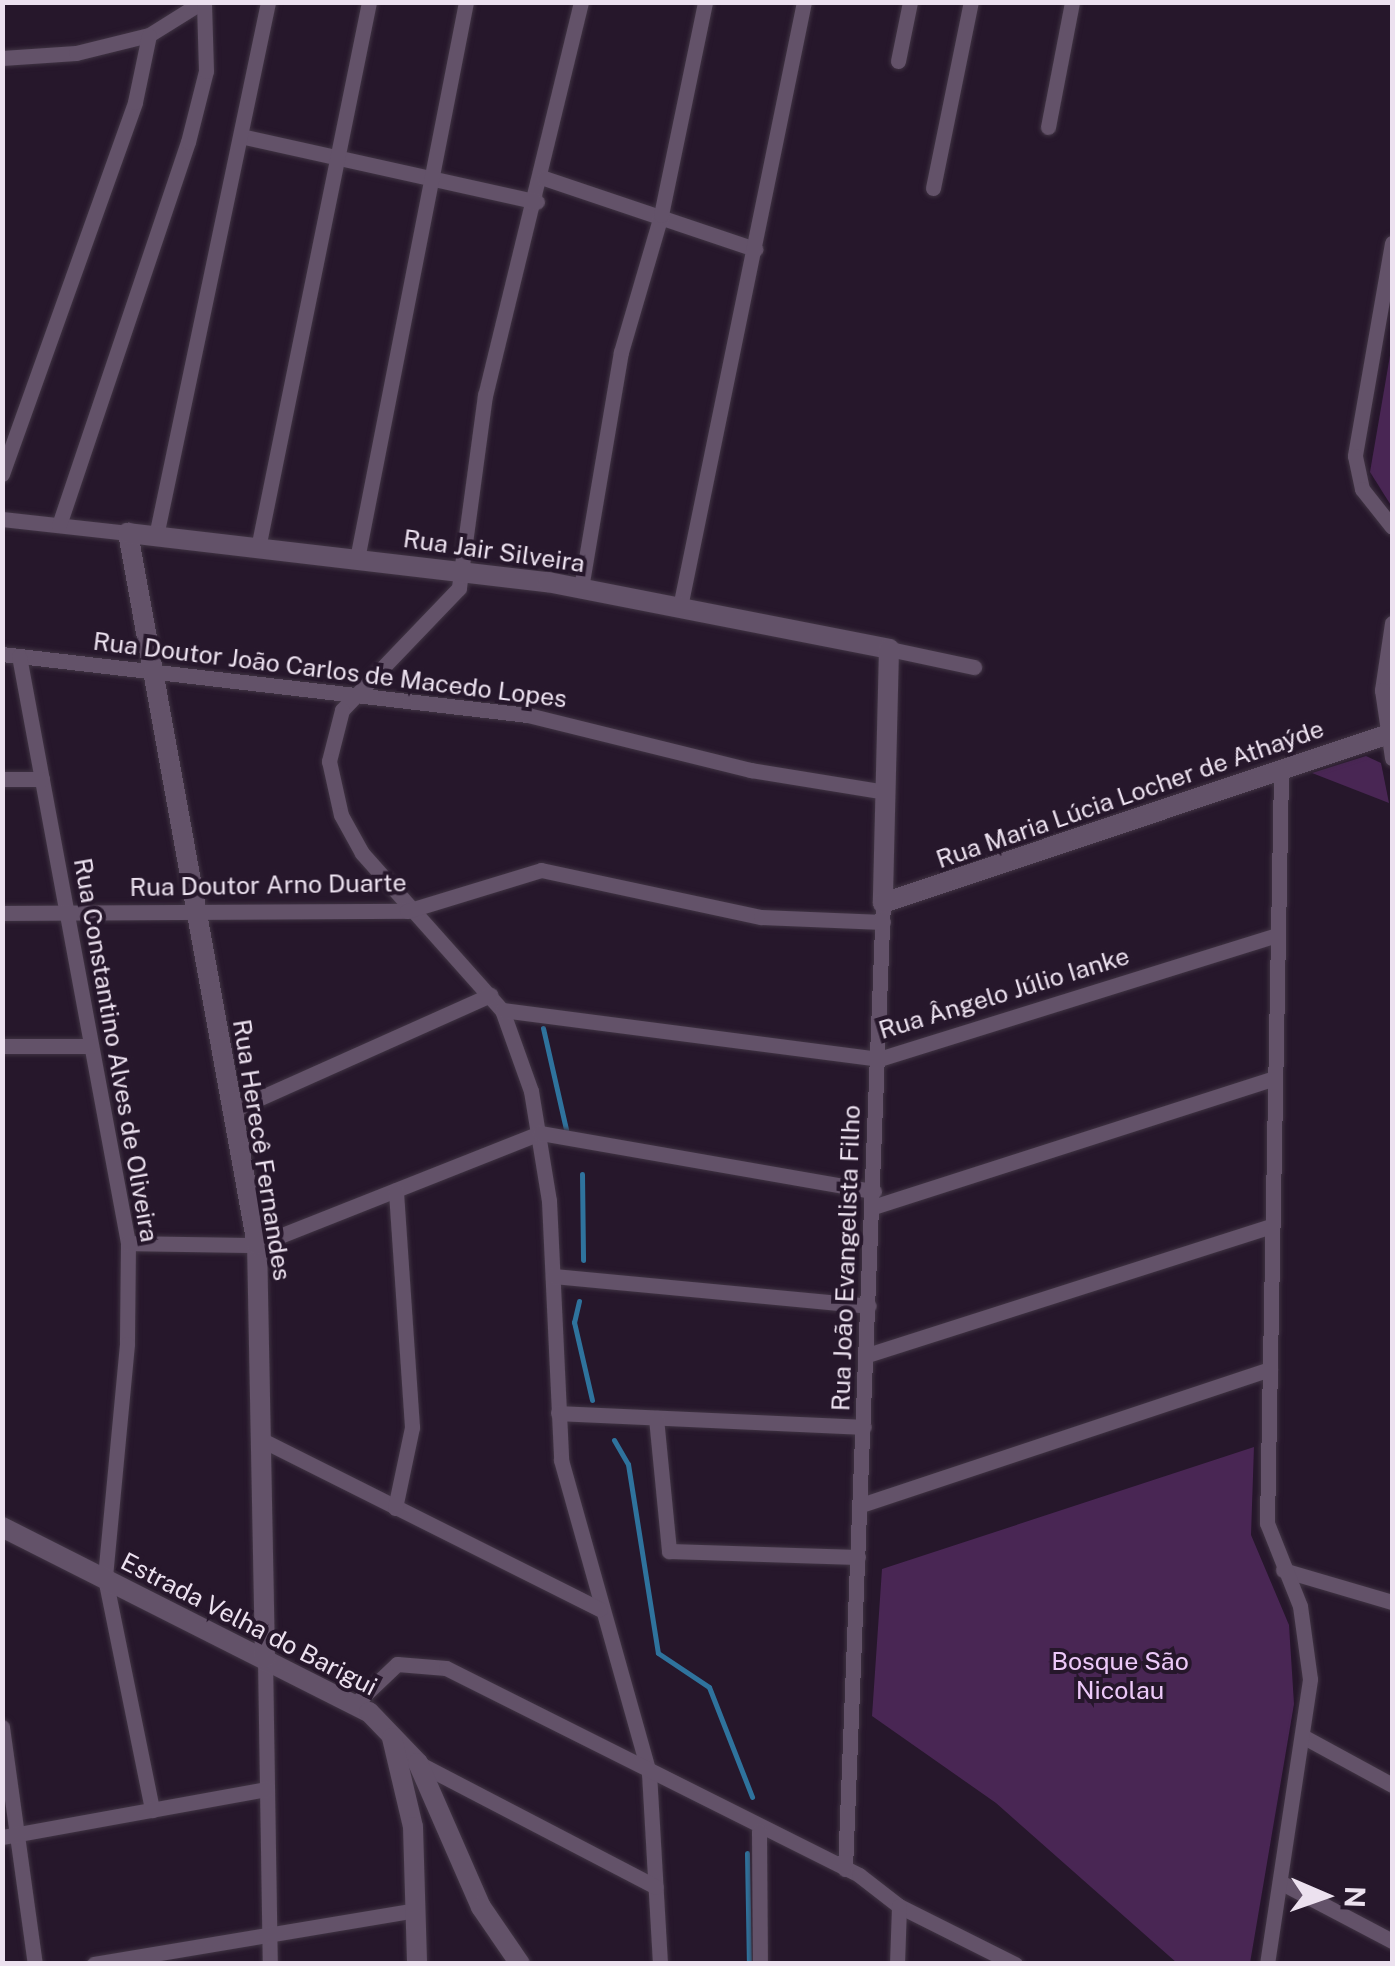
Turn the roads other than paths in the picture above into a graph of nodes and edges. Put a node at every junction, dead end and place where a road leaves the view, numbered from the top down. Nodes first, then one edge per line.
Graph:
1 (203, 2) edge
2 (268, 2) edge
3 (369, 2) edge
4 (466, 2) edge
5 (581, 2) edge
6 (705, 2) edge
7 (804, 2) edge
8 (910, 2) edge
9 (971, 2) edge
10 (1072, 2) edge
11 (149, 35) junction
12 (2, 58) edge
13 (898, 60) dead end
14 (1048, 127) dead end
15 (245, 137) junction
16 (336, 155) junction
17 (544, 178) junction
18 (433, 180) junction
19 (933, 188) dead end
20 (537, 202) junction
21 (661, 215) junction
22 (1392, 243) edge
23 (755, 249) junction
24 (2, 474) edge
25 (2, 518) edge
26 (58, 525) junction
27 (1392, 527) edge
28 (128, 533) junction
29 (156, 536) junction
30 (258, 548) junction
31 (357, 559) junction
32 (459, 571) junction
33 (581, 588) junction
34 (680, 607) junction
35 (1392, 622) edge
36 (889, 650) junction
37 (11, 655) edge
38 (974, 666) dead end
39 (153, 673) junction
40 (352, 698) junction
41 (1390, 733) edge
42 (1392, 758) edge
43 (1281, 770) junction
44 (2, 779) edge
45 (42, 779) junction
46 (886, 792) junction
47 (407, 911) junction
48 (2, 913) edge
49 (66, 913) junction
50 (197, 913) junction
51 (883, 913) junction
52 (1278, 935) junction
53 (490, 996) junction
54 (502, 1010) junction
55 (2, 1046) edge
56 (91, 1046) junction
57 (879, 1059) junction
58 (1275, 1078) junction
59 (233, 1110) junction
60 (540, 1134) junction
61 (396, 1191) junction
62 (873, 1199) junction
63 (1272, 1226) junction
64 (128, 1243) junction
65 (258, 1245) junction
66 (553, 1276) junction
67 (869, 1306) junction
68 (867, 1355) junction
69 (1270, 1370) junction
70 (558, 1413) junction
71 (656, 1418) junction
72 (864, 1426) junction
73 (262, 1440) junction
74 (860, 1504) junction
75 (395, 1508) junction
76 (2, 1527) edge
77 (858, 1557) junction
78 (1283, 1570) junction
79 (105, 1578) junction
80 (1392, 1602) edge
81 (600, 1609) junction
82 (264, 1658) junction
83 (355, 1704) junction
84 (2, 1727) edge
85 (390, 1732) junction
86 (1304, 1737) junction
87 (418, 1764) junction
88 (649, 1773) junction
89 (1392, 1784) edge
90 (267, 1788) junction
91 (152, 1810) junction
92 (759, 1831) junction
93 (22, 1834) junction
94 (2, 1837) edge
95 (846, 1869) junction
96 (1280, 1882) junction
97 (656, 1887) junction
98 (899, 1906) junction
99 (416, 1910) junction
100 (269, 1931) junction
101 (1392, 1941) edge
102 (35, 1964) edge
103 (94, 1964) edge
104 (270, 1964) edge
105 (417, 1964) edge
106 (520, 1964) edge
107 (660, 1964) edge
108 (760, 1964) edge
109 (897, 1964) edge
110 (1015, 1964) edge
111 (1267, 1964) edge

1 - 11 street
1 - 26 street
2 - 15 street
3 - 16 street
4 - 18 street
5 - 17 street
6 - 21 street
7 - 23 street
8 - 13 street
9 - 19 street
10 - 14 street
11 - 12 street
11 - 24 street
15 - 16 street
15 - 29 street
16 - 18 street
16 - 30 street
17 - 20 street
17 - 21 street
18 - 20 street
18 - 31 street
20 - 32 street
21 - 23 street
21 - 33 street
22 - 27 street
23 - 34 street
25 - 26 street, Rua Jair Silveira
26 - 28 street, Rua Jair Silveira
28 - 29 street, Rua Jair Silveira
28 - 39 street, Rua Herecê Fernandes
29 - 30 street, Rua Jair Silveira
30 - 31 street, Rua Jair Silveira
31 - 32 street, Rua Jair Silveira
32 - 33 street, Rua Jair Silveira
32 - 40 street
33 - 34 street, Rua Jair Silveira
34 - 36 street, Rua Jair Silveira
35 - 41 street
36 - 38 street, Rua Jair Silveira
36 - 46 street, Rua João Evangelista Filho
37 - 39 street, Rua Doutor João Carlos de Macedo Lopes
37 - 45 street, Rua Constantino Alves de Oliveira
39 - 40 street, Rua Doutor João Carlos de Macedo Lopes
39 - 50 street, Rua Herecê Fernandes
40 - 46 street, Rua Doutor João Carlos de Macedo Lopes
40 - 47 street
41 - 42 street
41 - 43 street, Rua Maria Lúcia Locher de Athaýde
43 - 51 street, Rua Maria Lúcia Locher de Athaýde
43 - 52 street
44 - 45 street
45 - 49 street, Rua Constantino Alves de Oliveira
46 - 51 street, Rua João Evangelista Filho
47 - 50 street, Rua Doutor Arno Duarte
47 - 51 street, Rua Doutor Arno Duarte
47 - 53 street
48 - 49 street, Rua Doutor Arno Duarte
49 - 50 street, Rua Doutor Arno Duarte
49 - 56 street, Rua Constantino Alves de Oliveira
50 - 59 street, Rua Herecê Fernandes
51 - 57 street, Rua João Evangelista Filho
52 - 57 street, Rua Ângelo Júlio Ianke
52 - 58 street
53 - 54 street
53 - 59 street
54 - 57 street, Rua Ângelo Júlio Ianke
54 - 60 street
55 - 56 street
56 - 64 street, Rua Constantino Alves de Oliveira
57 - 62 street, Rua João Evangelista Filho
58 - 62 street
58 - 63 street
59 - 65 street, Rua Herecê Fernandes
60 - 61 street
60 - 62 street
60 - 66 street
61 - 65 street
61 - 75 street
62 - 67 street, Rua João Evangelista Filho
63 - 68 street
63 - 69 street
64 - 65 street
64 - 79 street, Rua Constantino Alves de Oliveira
65 - 73 street, Rua Herecê Fernandes
66 - 67 street
66 - 70 street
67 - 68 street, Rua João Evangelista Filho
68 - 72 street, Rua João Evangelista Filho
69 - 74 street
69 - 78 street
70 - 71 street
70 - 81 street
71 - 72 street
71 - 77 street
72 - 74 street, Rua João Evangelista Filho
73 - 75 street
73 - 82 street, Rua Herecê Fernandes
74 - 77 street, Rua João Evangelista Filho
75 - 81 street
76 - 79 street, Estrada Velha do Barigui
77 - 95 street, Rua João Evangelista Filho
78 - 80 street
78 - 86 street
79 - 82 street, Estrada Velha do Barigui
79 - 91 street, Rua Constantino Alves de Oliveira
81 - 88 street
82 - 83 street, Estrada Velha do Barigui
82 - 90 street, Rua Herecê Fernandes
83 - 85 street, Estrada Velha do Barigui
83 - 88 street
84 - 93 street
85 - 87 street, Estrada Velha do Barigui
85 - 99 street
86 - 89 street
86 - 96 street
87 - 97 street
87 - 106 street, Estrada Velha do Barigui
88 - 92 street
88 - 97 street
90 - 91 street
90 - 100 street, Rua Herecê Fernandes
91 - 93 street
92 - 95 street
92 - 108 street
93 - 94 street
93 - 102 street
95 - 98 street
96 - 101 street
96 - 111 street
97 - 107 street
98 - 109 street
98 - 110 street
99 - 100 street
99 - 105 street
100 - 103 street
100 - 104 street, Rua Herecê Fernandes

